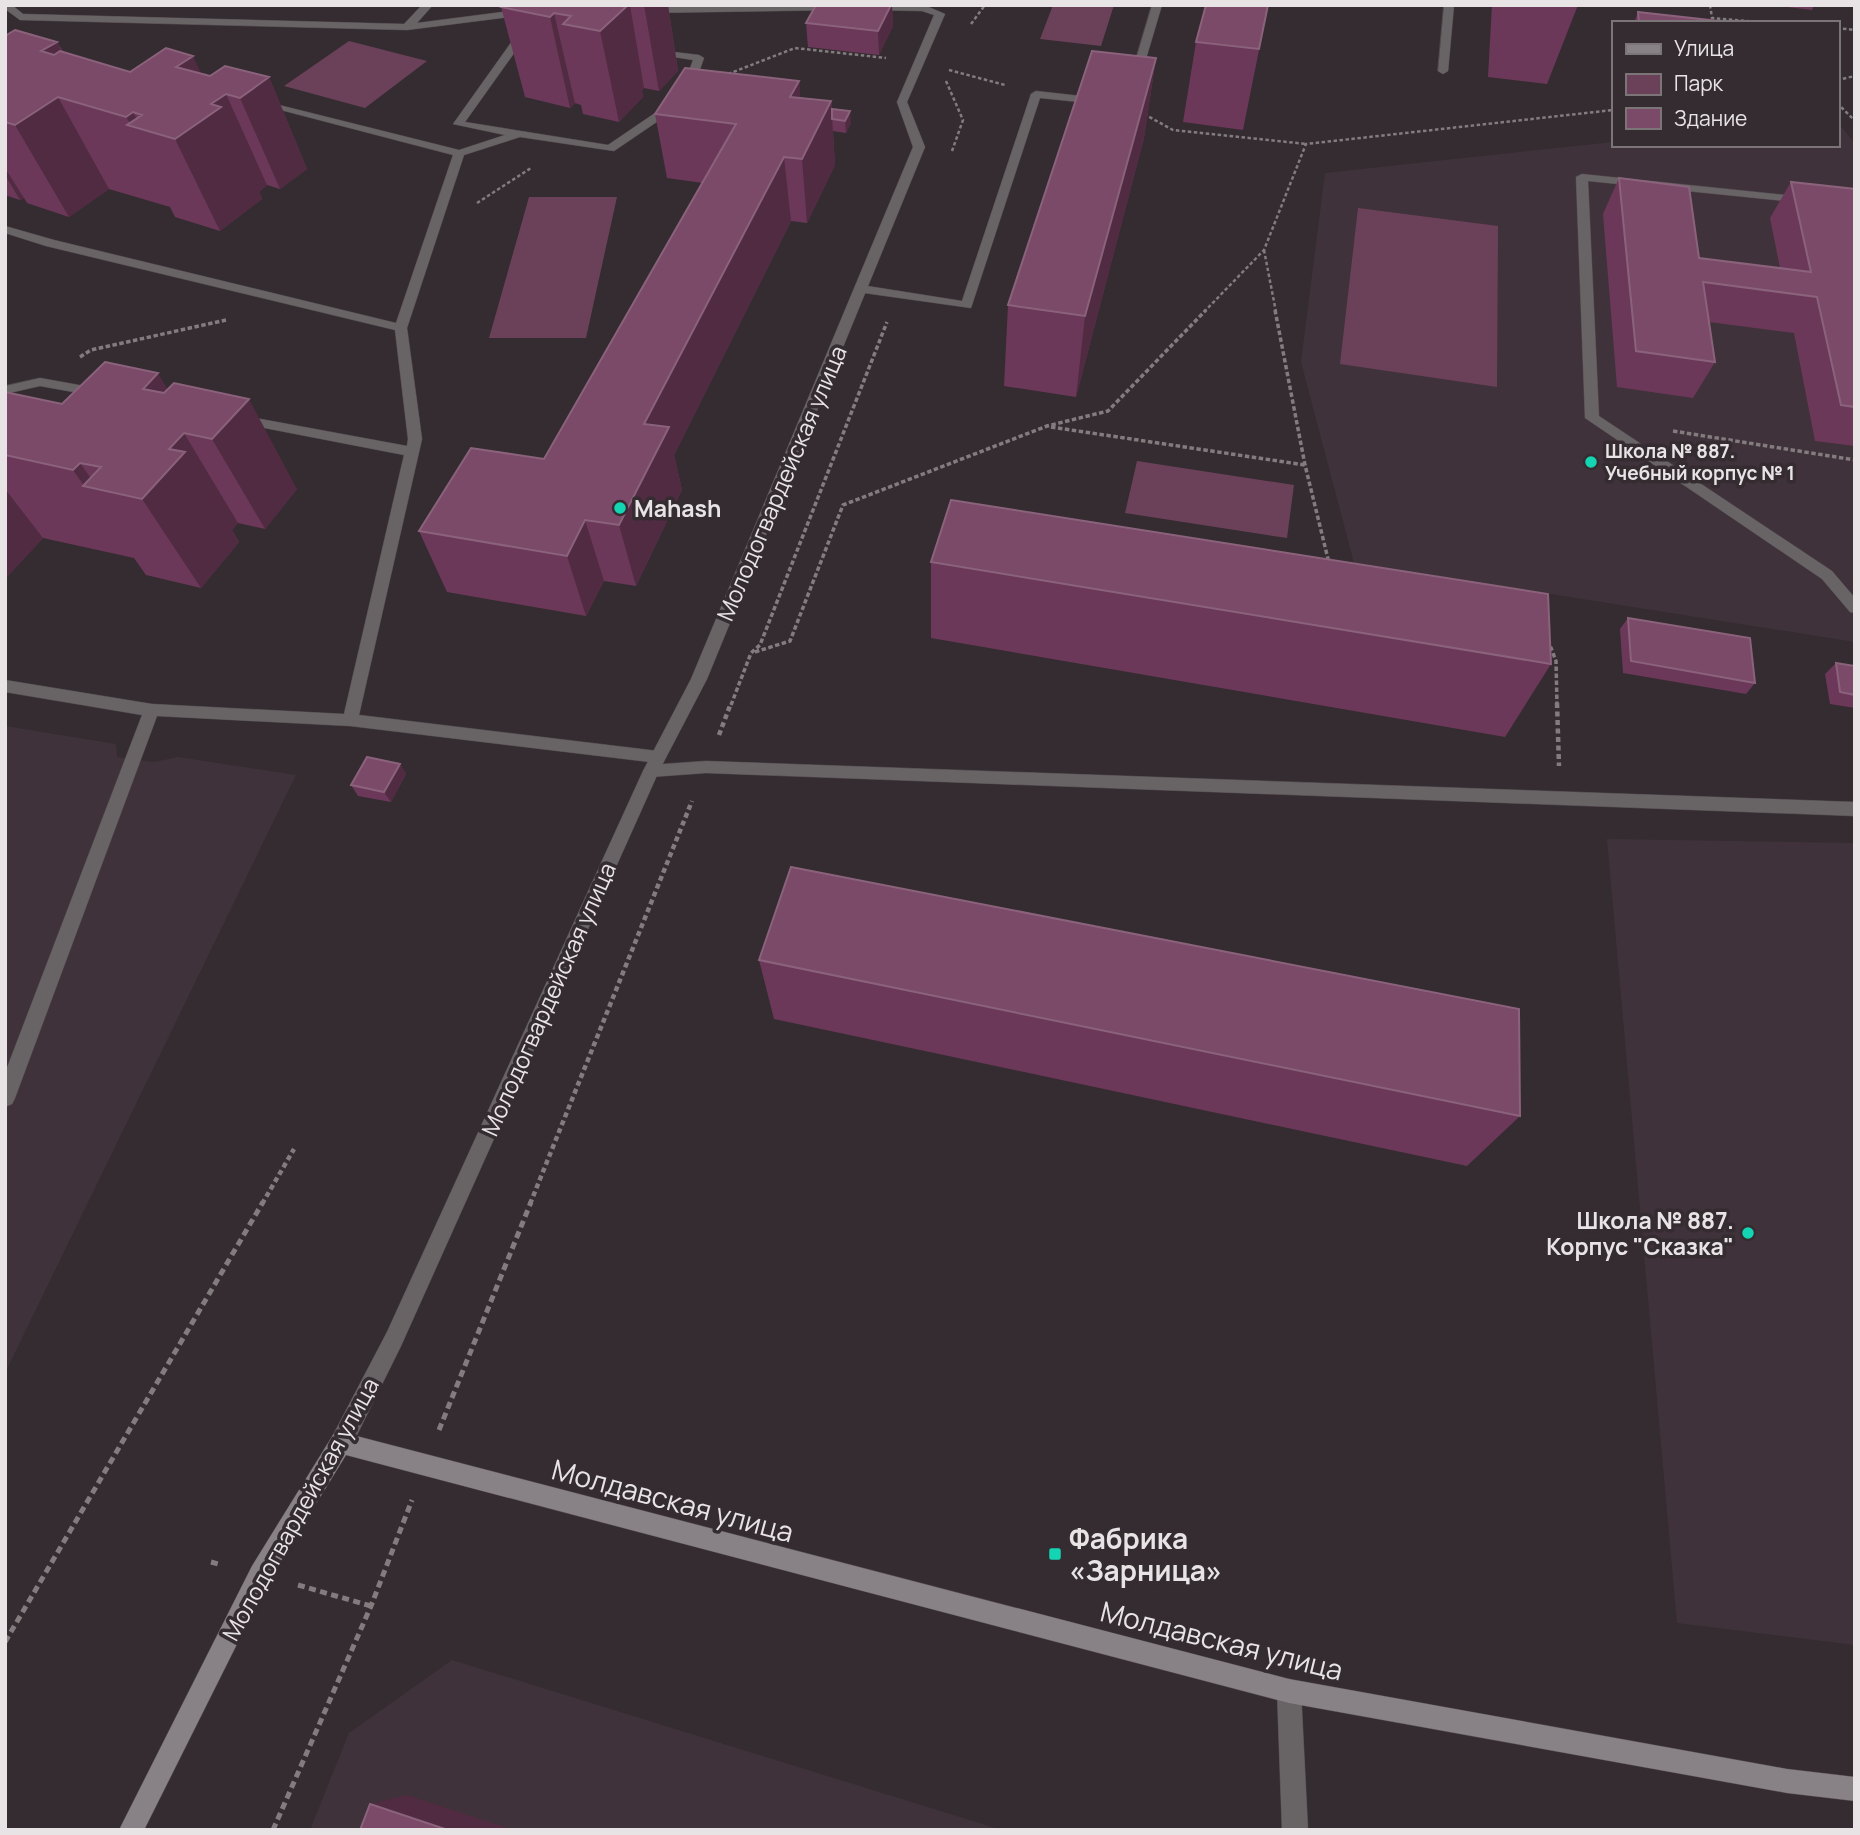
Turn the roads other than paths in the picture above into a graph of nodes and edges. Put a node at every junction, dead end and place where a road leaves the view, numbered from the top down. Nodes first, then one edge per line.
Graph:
1 (6, 5) edge
2 (428, 5) edge
3 (1157, 5) edge
4 (1449, 5) edge
5 (921, 7) edge
6 (631, 10) dead end
7 (536, 12) edge
8 (407, 27) junction
9 (538, 34) dead end
10 (645, 50) dead end
11 (1443, 71) dead end
12 (250, 100) dead end
13 (1114, 103) edge
14 (1128, 104) edge
15 (519, 134) junction
16 (459, 153) junction
17 (1814, 201) edge
18 (5, 229) edge
19 (861, 289) junction
20 (401, 328) junction
21 (5, 390) edge
22 (120, 397) edge
23 (226, 417) edge
24 (412, 452) junction
25 (1855, 608) edge
26 (5, 686) edge
27 (152, 710) junction
28 (350, 720) junction
29 (655, 764) junction
30 (1855, 809) edge
31 (5, 1098) edge
32 (341, 1443) junction
33 (1289, 1691) junction
34 (1855, 1789) edge
35 (131, 1830) edge
36 (1295, 1830) edge

1 - 8 street
2 - 8 street
3 - 14 street
4 - 11 street
5 - 6 street
5 - 19 street, Молодогвардейская улица
7 - 8 street
9 - 15 street
10 - 15 street
12 - 16 street
13 - 19 street
15 - 16 street
16 - 20 street
17 - 25 street
18 - 20 street
19 - 29 street, Молодогвардейская улица
20 - 24 street
21 - 22 street
23 - 24 street
24 - 28 street
26 - 27 street
27 - 28 street
27 - 31 street
28 - 29 street
29 - 30 street
29 - 32 street, Молодогвардейская улица
32 - 33 street, Молдавская улица
32 - 35 street, Молодогвардейская улица
33 - 34 street, Молдавская улица
33 - 36 street

